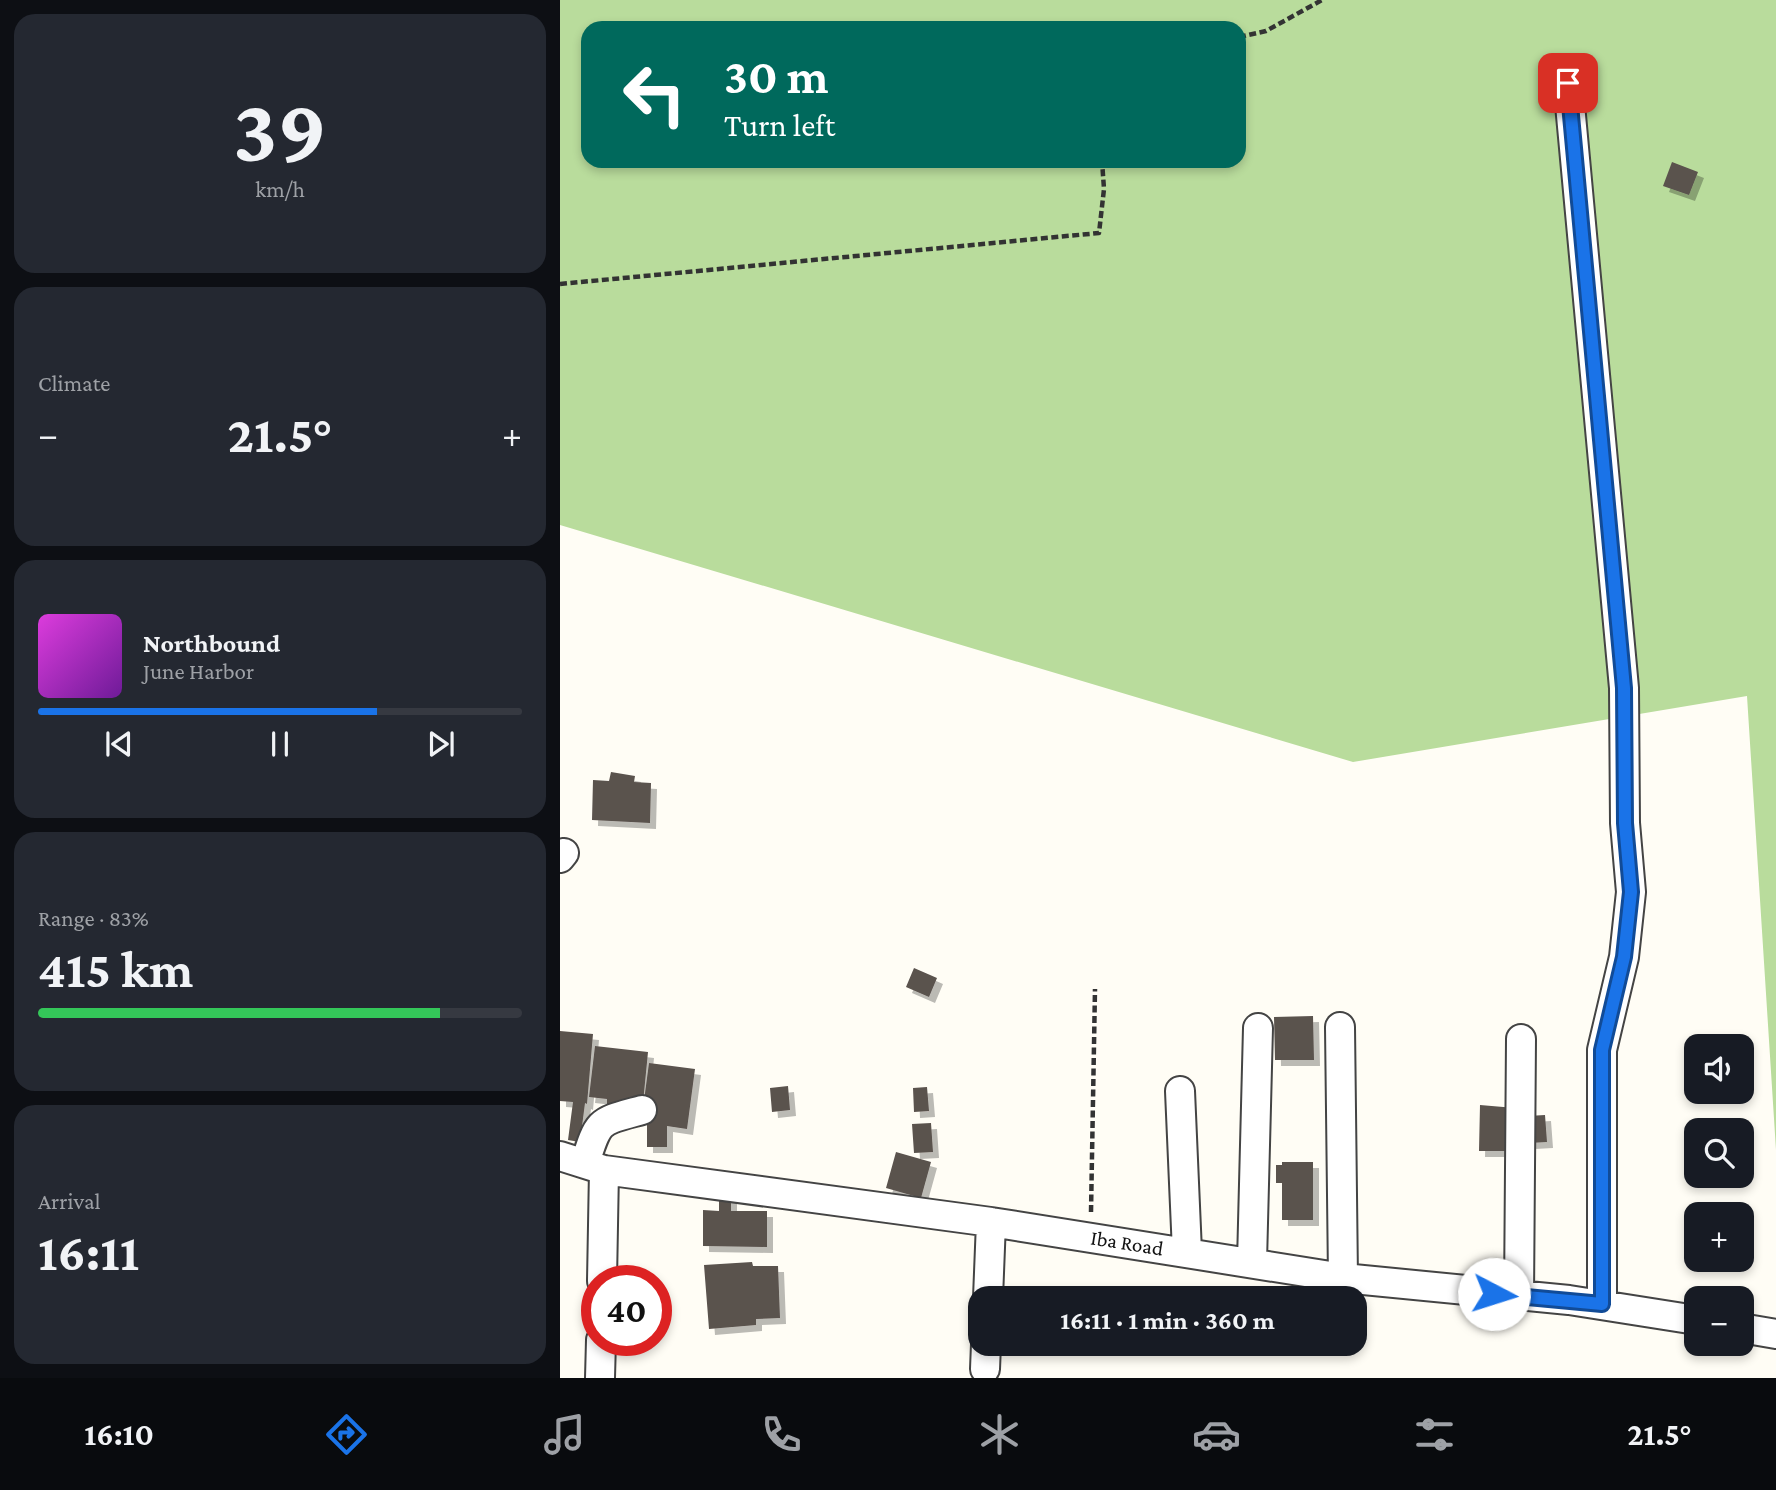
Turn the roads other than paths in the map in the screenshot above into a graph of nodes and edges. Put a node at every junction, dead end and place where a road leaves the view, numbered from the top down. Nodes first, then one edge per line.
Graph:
1 (1568, 83) dead end
2 (1340, 1027) dead end
3 (1258, 1028) dead end
4 (1521, 1040) dead end
5 (1180, 1091) dead end
6 (642, 1110) dead end
7 (583, 1163) edge
8 (991, 1222) junction
9 (1187, 1252) junction
10 (1252, 1262) junction
11 (599, 1265) edge
12 (1343, 1278) junction
13 (988, 1286) edge
14 (1519, 1297) junction
15 (1602, 1304) junction
16 (1684, 1318) edge
17 (1754, 1330) edge
18 (1776, 1334) edge
19 (601, 1356) edge
20 (600, 1378) edge

1 - 15 street
2 - 12 street
3 - 10 street
4 - 14 street
5 - 9 street
6 - 7 street
7 - 8 street, Iba Road
7 - 11 street
8 - 9 street, Iba Road
8 - 13 street
9 - 10 street, Iba Road
10 - 12 street, Iba Road
12 - 14 street, Iba Road
14 - 15 street, Iba Road
15 - 16 street, Iba Road
17 - 18 street
19 - 20 street

